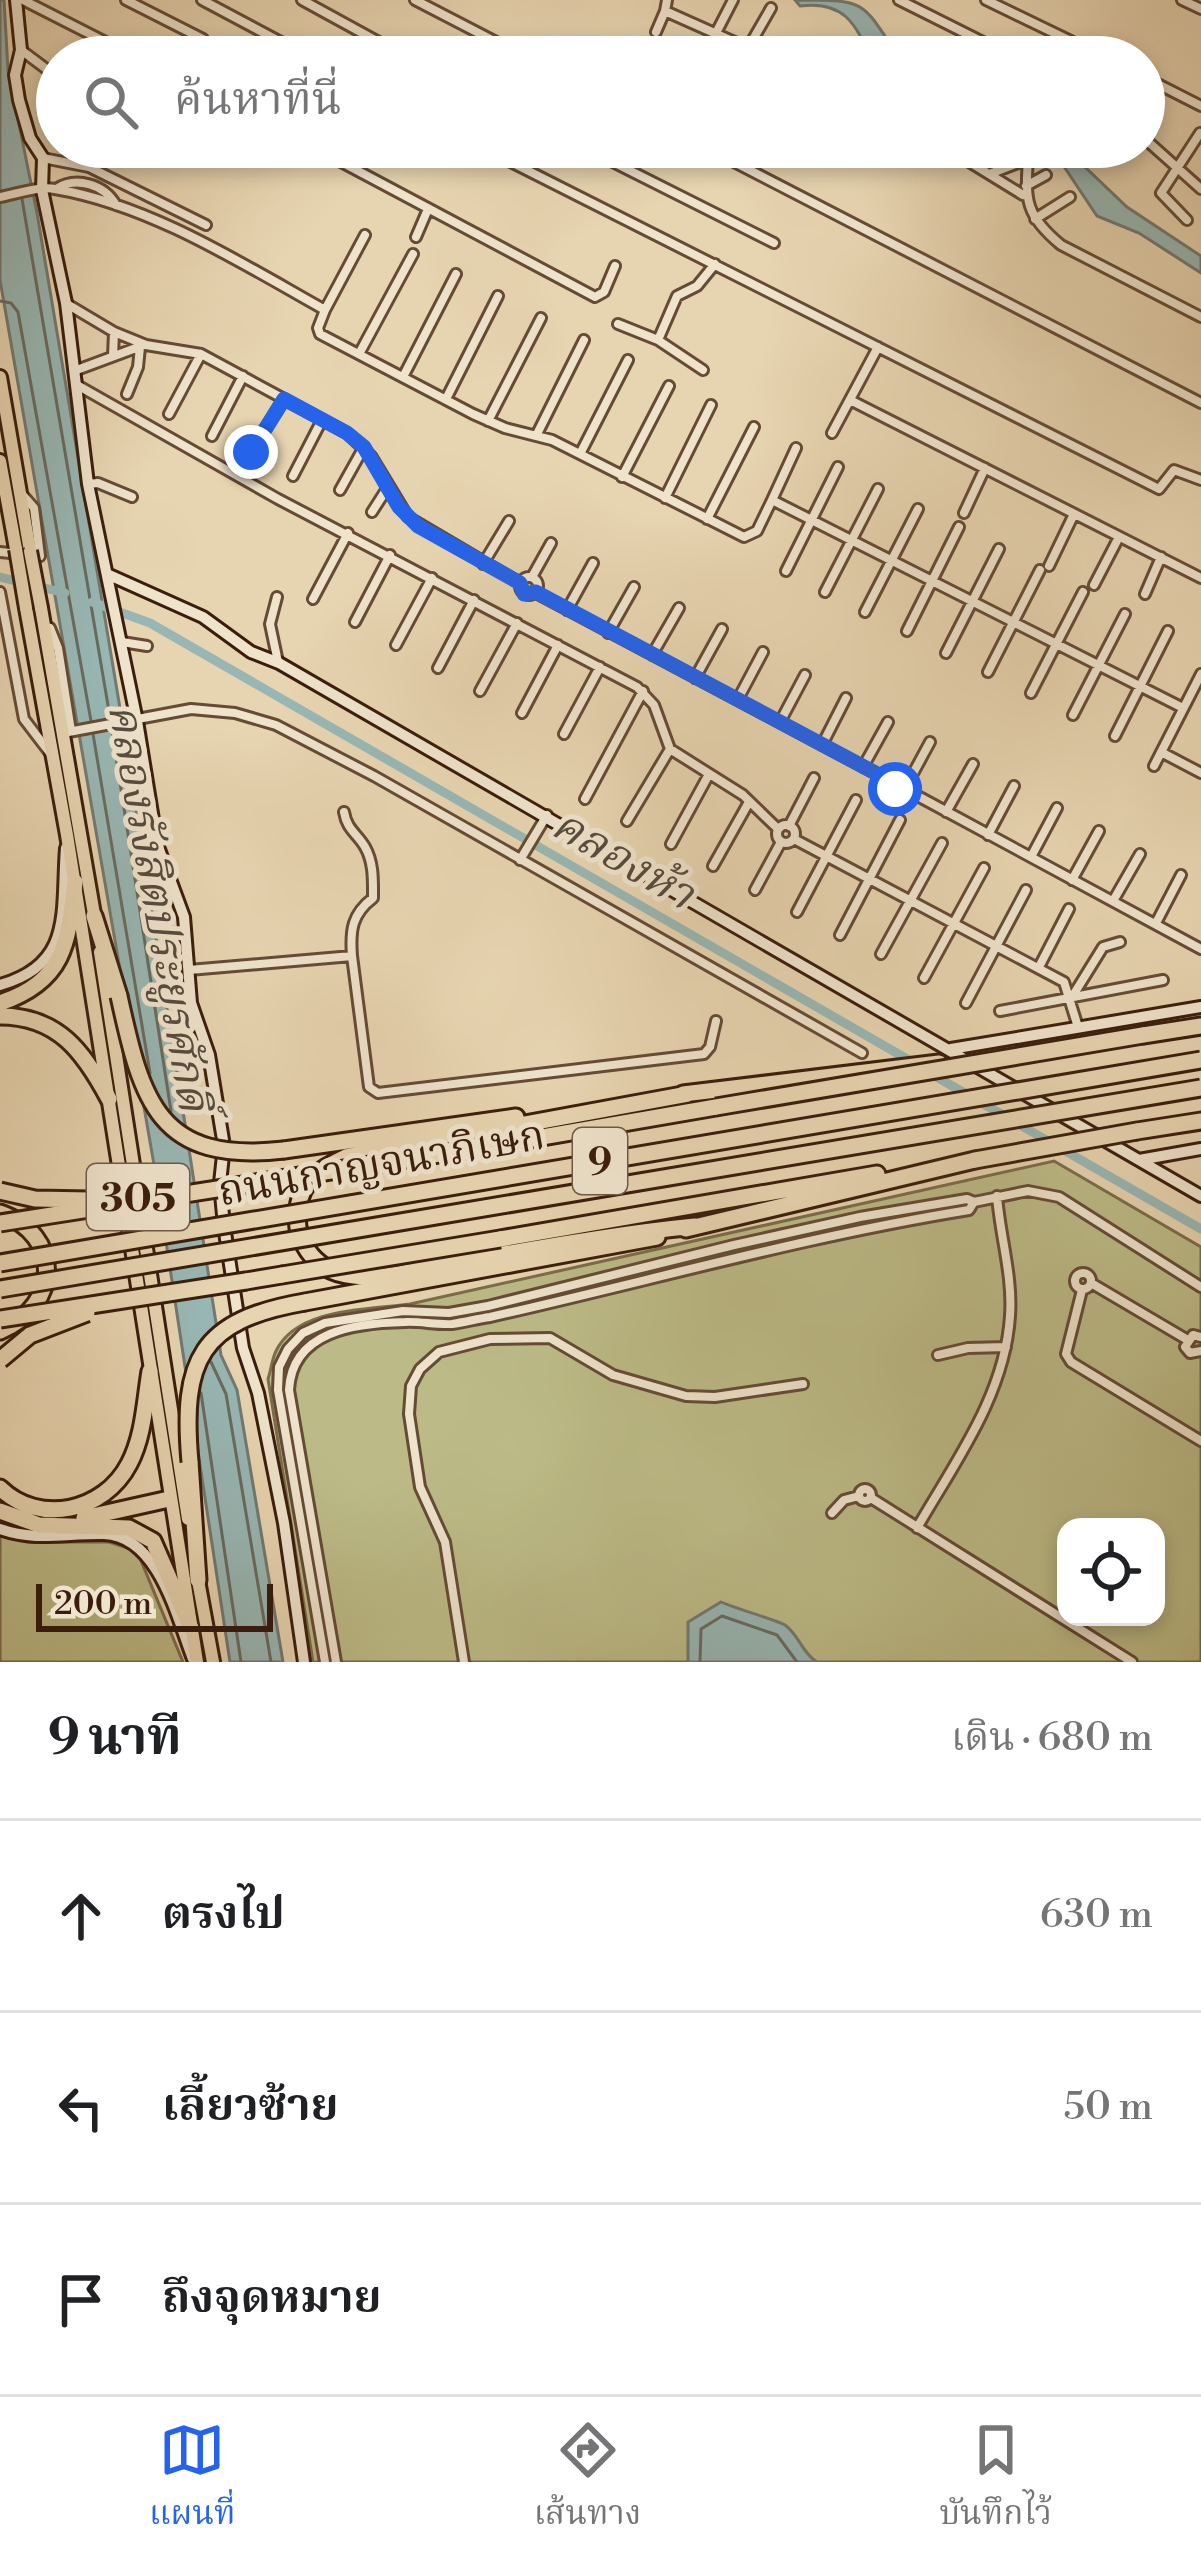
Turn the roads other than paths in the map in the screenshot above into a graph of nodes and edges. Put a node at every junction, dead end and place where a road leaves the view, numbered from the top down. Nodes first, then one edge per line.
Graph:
1 (19, 0) edge
2 (126, 0) edge
3 (202, 0) edge
4 (302, 0) edge
5 (415, 0) edge
6 (668, 0) edge
7 (733, 0) edge
8 (899, 0) edge
9 (986, 0) edge
10 (1182, 0) edge
11 (770, 8) dead end
12 (1201, 9) edge
13 (665, 11) junction
14 (656, 32) dead end
15 (716, 33) junction
16 (192, 34) joint
17 (92, 36) edge
18 (196, 36) edge
19 (270, 36) edge
20 (368, 36) edge
21 (484, 36) edge
22 (722, 36) edge
23 (755, 36) edge
24 (971, 36) edge
25 (1061, 36) edge
26 (21, 50) junction
27 (36, 61) edge
28 (1165, 88) edge
29 (1201, 106) edge
30 (1199, 133) edge
31 (36, 147) edge
32 (1165, 155) edge
33 (1179, 167) junction
34 (42, 168) edge
35 (93, 168) edge
36 (352, 168) edge
37 (523, 168) edge
38 (625, 168) edge
39 (746, 168) edge
40 (983, 168) edge
41 (1005, 168) edge
42 (1027, 168) edge
43 (992, 173) junction
44 (1046, 176) dead end
45 (1201, 189) edge
46 (39, 190) junction
47 (1024, 190) junction
48 (0, 197) edge
49 (1070, 197) dead end
50 (428, 209) junction
51 (1035, 219) junction
52 (1187, 220) dead end
53 (206, 225) dead end
54 (365, 235) dead end
55 (416, 237) dead end
56 (774, 243) dead end
57 (412, 254) dead end
58 (715, 264) junction
59 (615, 266) dead end
60 (456, 274) dead end
61 (498, 296) dead end
62 (66, 303) junction
63 (325, 310) junction
64 (541, 317) dead end
65 (1201, 317) edge
66 (618, 324) dead end
67 (114, 332) junction
68 (584, 340) dead end
69 (658, 340) junction
70 (143, 345) junction
71 (878, 347) junction
72 (200, 354) junction
73 (359, 354) junction
74 (113, 356) junction
75 (628, 360) dead end
76 (703, 370) dead end
77 (74, 371) junction
78 (243, 376) junction
79 (0, 377) edge
80 (403, 377) junction
81 (76, 385) junction
82 (669, 386) dead end
83 (127, 394) dead end
84 (284, 399) junction
85 (446, 399) junction
86 (850, 400) junction
87 (1201, 403) edge
88 (711, 406) dead end
89 (169, 414) dead end
90 (322, 420) junction
91 (488, 421) junction
92 (754, 428) dead end
93 (832, 433) dead end
94 (537, 434) junction
95 (212, 436) dead end
96 (364, 447) junction
97 (796, 448) dead end
98 (251, 452) dead end
99 (580, 454) junction
100 (0, 461) edge
101 (838, 467) dead end
102 (985, 468) junction
103 (293, 476) dead end
104 (622, 477) junction
105 (1201, 479) edge
106 (88, 484) junction
107 (388, 487) junction
108 (878, 489) dead end
109 (19, 490) junction
110 (340, 490) dead end
111 (132, 497) dead end
112 (664, 498) junction
113 (772, 500) junction
114 (918, 509) dead end
115 (372, 512) dead end
116 (964, 513) dead end
117 (1074, 514) junction
118 (707, 519) junction
119 (812, 519) junction
120 (508, 521) dead end
121 (959, 527) dead end
122 (348, 533) junction
123 (1119, 537) junction
124 (852, 539) junction
125 (551, 542) dead end
126 (999, 548) dead end
127 (23, 550) junction
128 (0, 552) edge
129 (390, 555) junction
130 (1161, 557) junction
131 (892, 560) junction
132 (483, 563) junction
133 (593, 563) dead end
134 (786, 571) dead end
135 (532, 577) junction
136 (432, 578) junction
137 (1201, 578) edge
138 (108, 579) junction
139 (933, 580) junction
140 (520, 583) junction
141 (1094, 585) dead end
142 (634, 587) dead end
143 (0, 592) edge
144 (536, 592) junction
145 (825, 592) dead end
146 (1083, 592) dead end
147 (1145, 594) dead end
148 (277, 597) dead end
149 (313, 599) dead end
150 (474, 600) junction
151 (973, 600) junction
152 (4, 603) junction
153 (33, 608) junction
154 (679, 608) dead end
155 (567, 610) junction
156 (865, 612) dead end
157 (1125, 614) dead end
158 (1013, 621) junction
159 (355, 622) dead end
160 (517, 622) junction
161 (722, 629) dead end
162 (907, 632) dead end
163 (1168, 632) dead end
164 (608, 633) junction
165 (122, 642) junction
166 (1057, 643) junction
167 (396, 645) dead end
168 (558, 645) junction
169 (147, 646) dead end
170 (763, 652) dead end
171 (946, 652) dead end
172 (652, 656) junction
173 (279, 663) junction
174 (1098, 664) junction
175 (600, 667) junction
176 (438, 668) dead end
177 (988, 672) dead end
178 (1201, 674) edge
179 (805, 675) dead end
180 (695, 678) junction
181 (39, 680) junction
182 (18, 683) junction
183 (1141, 686) junction
184 (480, 691) dead end
185 (643, 691) junction
186 (1031, 693) dead end
187 (846, 698) dead end
188 (738, 699) junction
189 (1183, 708) junction
190 (522, 713) dead end
191 (1073, 715) dead end
192 (133, 721) junction
193 (780, 722) junction
194 (888, 722) dead end
195 (69, 731) junction
196 (565, 734) dead end
197 (1115, 736) dead end
198 (931, 742) dead end
199 (821, 745) junction
200 (670, 748) junction
201 (1161, 752) junction
202 (53, 758) junction
203 (973, 764) dead end
204 (1154, 766) dead end
205 (863, 767) junction
206 (1201, 772) edge
207 (708, 776) junction
208 (814, 778) dead end
209 (910, 779) junction
210 (896, 784) junction
211 (1014, 786) dead end
212 (914, 794) junction
213 (584, 799) dead end
214 (856, 800) dead end
215 (749, 802) junction
216 (1057, 808) dead end
217 (344, 812) dead end
218 (946, 812) junction
219 (546, 817) junction
220 (900, 820) dead end
221 (627, 821) dead end
222 (783, 828) junction
223 (1099, 831) dead end
224 (67, 835) junction
225 (988, 835) junction
226 (794, 839) junction
227 (781, 842) junction
228 (942, 843) dead end
229 (671, 844) dead end
230 (1140, 854) dead end
231 (826, 856) junction
232 (522, 857) junction
233 (1031, 857) junction
234 (713, 866) dead end
235 (984, 868) dead end
236 (1181, 875) dead end
237 (869, 878) junction
238 (1072, 880) junction
239 (75, 882) junction
240 (755, 890) dead end
241 (1026, 890) dead end
242 (911, 900) junction
243 (1113, 901) junction
244 (1070, 909) dead end
245 (797, 912) dead end
246 (94, 916) junction
247 (955, 923) junction
248 (1156, 923) junction
249 (840, 934) dead end
250 (1120, 942) dead end
251 (997, 945) junction
252 (1200, 946) edge
253 (881, 954) dead end
254 (352, 956) junction
255 (1039, 968) junction
256 (189, 970) junction
257 (925, 978) dead end
258 (1163, 980) dead end
259 (0, 985) edge
260 (1071, 998) junction
261 (0, 1003) edge
262 (966, 1003) dead end
263 (1201, 1007) edge
264 (1000, 1011) dead end
265 (0, 1016) edge
266 (716, 1021) dead end
267 (1201, 1026) edge
268 (1078, 1027) junction
269 (862, 1053) dead end
270 (955, 1056) junction
271 (1201, 1060) edge
272 (1201, 1088) edge
273 (688, 1094) junction
274 (715, 1099) junction
275 (109, 1100) junction
276 (1201, 1120) edge
277 (1201, 1149) edge
278 (1138, 1160) junction
279 (844, 1185) junction
280 (0, 1191) edge
281 (998, 1196) junction
282 (1201, 1196) edge
283 (152, 1197) junction
284 (0, 1214) edge
285 (0, 1223) edge
286 (694, 1226) junction
287 (0, 1263) edge
288 (1091, 1283) junction
289 (1201, 1287) edge
290 (0, 1289) edge
291 (1082, 1290) junction
292 (154, 1296) junction
293 (489, 1311) junction
294 (0, 1319) edge
295 (0, 1330) edge
296 (1201, 1336) edge
297 (1186, 1339) junction
298 (1006, 1347) junction
299 (1201, 1352) edge
300 (938, 1355) dead end
301 (0, 1360) edge
302 (150, 1371) junction
303 (803, 1384) dead end
304 (1201, 1441) edge
305 (181, 1478) junction
306 (0, 1488) edge
307 (170, 1499) junction
308 (0, 1511) edge
309 (832, 1513) dead end
310 (46, 1526) junction
311 (0, 1528) edge
312 (917, 1528) junction
313 (198, 1580) junction
314 (190, 1628) junction
315 (1129, 1661) edge
316 (196, 1662) edge
317 (213, 1662) edge
318 (304, 1662) edge
319 (325, 1662) edge
320 (335, 1662) edge
321 (464, 1662) edge

1 - 17 street
1 - 26 street
2 - 16 street
3 - 19 street
4 - 20 street
5 - 21 street
6 - 13 street
7 - 15 street
8 - 24 street
9 - 25 street
10 - 12 street
11 - 23 street
13 - 14 street
13 - 15 street
15 - 22 street
16 - 18 street
26 - 27 street
26 - 31 street
28 - 29 street
30 - 33 street
32 - 33 street
33 - 45 street
33 - 52 street
34 - 46 street
35 - 53 street
36 - 50 street
37 - 58 street
38 - 56 street
39 - 87 street
40 - 43 street
41 - 43 street
42 - 47 street
43 - 47 street
44 - 47 street
46 - 48 street
46 - 62 street
46 - 63 street
47 - 51 street
49 - 51 street
50 - 55 street
50 - 59 street
51 - 65 street
54 - 63 street
57 - 73 street
58 - 69 street
58 - 71 street
60 - 80 street
61 - 85 street
62 - 67 street
62 - 77 street
63 - 73 street
64 - 91 street
66 - 69 street
67 - 70 street
67 - 74 street
68 - 94 street
69 - 76 street
70 - 72 street
70 - 74 street
70 - 83 street
71 - 86 street
71 - 105 street
72 - 78 street
72 - 89 street
73 - 80 street
74 - 77 street
75 - 99 street
77 - 81 street
78 - 84 street
78 - 95 street
79 - 109 main road, 305
80 - 85 street
81 - 106 street
81 - 122 street
82 - 104 street
84 - 90 street
84 - 98 street
85 - 91 street
86 - 93 street
86 - 102 street
88 - 112 street
90 - 96 street
90 - 103 street
91 - 94 street
92 - 118 street
94 - 99 street
96 - 107 street
96 - 110 street
97 - 113 street
99 - 104 street
100 - 127 main road, 305
101 - 119 street
102 - 116 street
102 - 117 street
104 - 112 street
106 - 111 street
106 - 138 street
107 - 115 street
107 - 132 street
108 - 124 street
109 - 127 main road, 305
109 - 128 street
112 - 118 street
113 - 118 street
113 - 119 street
114 - 131 street
117 - 123 street
117 - 158 street
119 - 124 street
119 - 134 street
120 - 132 street
121 - 139 street
122 - 129 street
122 - 149 street
123 - 130 street
123 - 141 street
124 - 131 street
124 - 145 street
125 - 135 street
126 - 151 street
127 - 153 main road, 305, bridge
129 - 136 street
129 - 159 street
130 - 137 street
130 - 147 street
131 - 139 street
131 - 156 street
132 - 140 street
133 - 155 street
135 - 140 street
135 - 144 street
136 - 150 street
136 - 167 street
138 - 165 street
138 - 173 street
139 - 151 street
139 - 162 street
140 - 144 street
142 - 164 street
143 - 152 street
144 - 155 street
146 - 166 street
148 - 173 street
150 - 160 street
150 - 176 street
151 - 158 street
151 - 171 street
152 - 182 street
152 - 195 street
153 - 181 main road, 305
153 - 195 main road, 305
154 - 172 street
155 - 164 street
157 - 174 street
158 - 166 street
158 - 177 street
160 - 168 street
160 - 184 street
161 - 180 street
163 - 183 street
164 - 172 street
165 - 169 street
165 - 192 street
166 - 174 street
166 - 186 street
168 - 175 street
168 - 190 street
170 - 188 street
172 - 180 street
173 - 219 street
174 - 183 street
174 - 191 street
175 - 185 street
175 - 196 street
178 - 189 street
179 - 193 street
180 - 188 street
181 - 182 street
181 - 202 main road, 305
182 - 202 street
183 - 189 street
183 - 197 street
185 - 200 street
185 - 213 street
187 - 199 street
188 - 193 street
189 - 201 street
192 - 195 street
192 - 232 street
192 - 256 street
193 - 199 street
194 - 205 street
195 - 246 main road, 305
198 - 209 street
199 - 205 street
200 - 207 street
200 - 221 street
201 - 204 street
201 - 206 street
202 - 224 main road, 305
203 - 218 street
205 - 210 street
207 - 215 street
207 - 229 street
208 - 222 street
209 - 210 street
209 - 212 street
210 - 212 street
211 - 225 street
212 - 218 street
214 - 231 street
215 - 222 street
215 - 234 street
216 - 233 street
217 - 254 street
218 - 225 street
219 - 232 street
219 - 270 street
220 - 237 street
222 - 226 street
222 - 227 street
223 - 238 street
224 - 239 main road, 305
224 - 259 street
225 - 233 street
226 - 227 street
226 - 231 street
227 - 240 street
228 - 242 street
230 - 243 street
231 - 237 street
231 - 245 street
232 - 269 street
233 - 238 street
235 - 247 street
236 - 248 street
237 - 242 street
237 - 249 street
238 - 243 street
239 - 261 highway
239 - 275 main road, 305
241 - 251 street
242 - 247 street
242 - 253 street
243 - 248 street
244 - 255 street
246 - 273 highway, bridge
246 - 305 main road, 305
247 - 251 street
247 - 257 street
248 - 252 street
250 - 260 street
251 - 255 street
251 - 262 street
254 - 256 street
254 - 266 street
255 - 260 street
256 - 318 street
258 - 260 street
260 - 264 street
260 - 268 street
263 - 268 street
265 - 275 highway
267 - 270 highway, bridge
268 - 270 street
270 - 274 highway, bridge
270 - 278 street
271 - 287 highway, ถนนกาญจนาภิเษก / 9, bridge
272 - 290 highway, ถนนกาญจนาภิเษก / 9, bridge
273 - 274 highway
273 - 286 highway
274 - 283 highway, bridge
275 - 302 main road, 305
276 - 279 highway, bridge
277 - 278 street
278 - 282 street
279 - 286 highway
279 - 292 highway, bridge
280 - 283 highway, bridge
281 - 289 street
281 - 293 street
281 - 298 street
283 - 285 highway, bridge
284 - 295 highway
286 - 313 highway, bridge
288 - 291 street
288 - 291 street
288 - 297 street
291 - 304 street
292 - 294 highway, bridge
292 - 301 highway, bridge
293 - 319 street
293 - 320 street
296 - 297 street
297 - 299 street
298 - 300 street
298 - 312 street
302 - 306 highway
302 - 307 main road, 305
303 - 321 street
305 - 307 main road
305 - 313 main road, 305
307 - 310 highway
307 - 314 main road, 305
308 - 310 highway
309 - 312 street
310 - 314 highway
311 - 316 street
312 - 315 street
313 - 317 main road, 305
314 - 316 main road, 305

